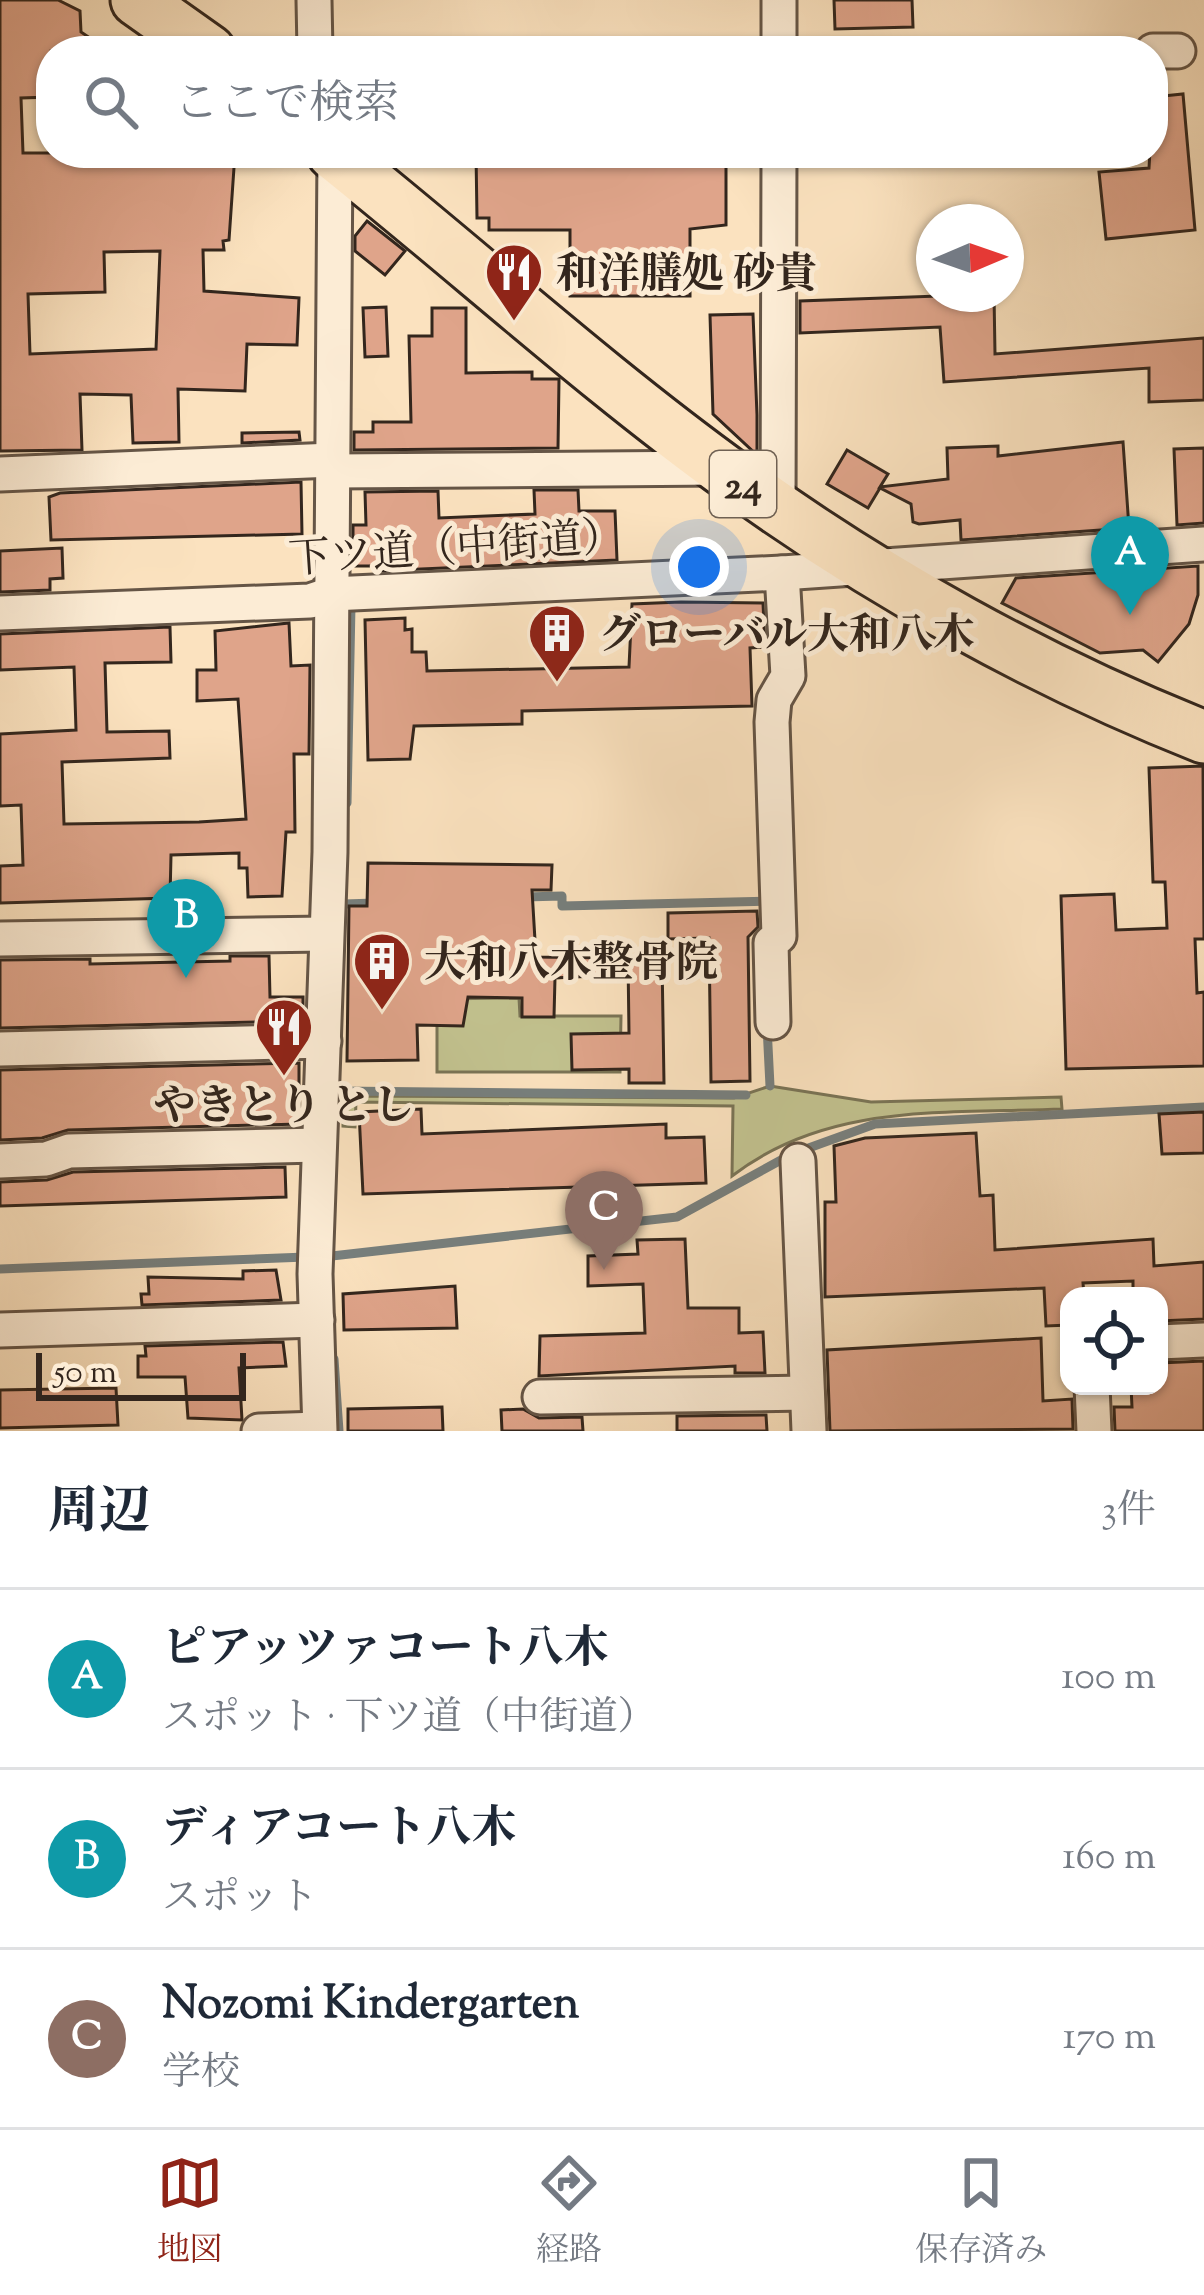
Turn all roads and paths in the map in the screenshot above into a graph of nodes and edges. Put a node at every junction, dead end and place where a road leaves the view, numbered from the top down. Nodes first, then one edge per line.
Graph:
1 (137, 0) edge
2 (314, 0) edge
3 (779, 0) edge
4 (188, 36) edge
5 (315, 36) edge
6 (779, 36) edge
7 (335, 168) edge
8 (352, 168) edge
9 (779, 168) edge
10 (333, 466) junction
11 (720, 468) junction
12 (0, 474) edge
13 (778, 509) junction
14 (1204, 544) edge
15 (868, 567) junction
16 (782, 573) junction
17 (331, 595) junction
18 (0, 613) edge
19 (1201, 727) edge
20 (326, 934) junction
21 (0, 939) edge
22 (772, 1022) dead end
23 (324, 1041) junction
24 (0, 1049) edge
25 (319, 1145) junction
26 (0, 1161) edge
27 (798, 1161) dead end
28 (317, 1320) junction
29 (0, 1330) edge
30 (1204, 1340) edge
31 (1168, 1342) edge
32 (807, 1393) junction
33 (1092, 1395) edge
34 (539, 1397) dead end
35 (320, 1430) edge
36 (260, 1431) edge
37 (809, 1431) edge
38 (1094, 1431) edge

1 - 4 highway
2 - 5 street
3 - 6 street
7 - 10 street
8 - 11 highway, 24
9 - 13 street
10 - 11 street
10 - 12 street
10 - 17 street
11 - 13 highway, 24
13 - 15 highway, 24
14 - 15 street, 下ツ道（中街道）
15 - 16 street, 下ツ道（中街道）
15 - 19 highway, 24
16 - 17 street, 下ツ道（中街道）
16 - 22 street
17 - 18 street, 下ツ道（中街道）
17 - 20 street
20 - 21 street
20 - 23 street
23 - 24 street
23 - 25 street
25 - 26 street
25 - 28 street
27 - 32 street
28 - 29 street
28 - 35 street
30 - 31 street
32 - 34 street
32 - 37 street
33 - 38 street
35 - 36 street

